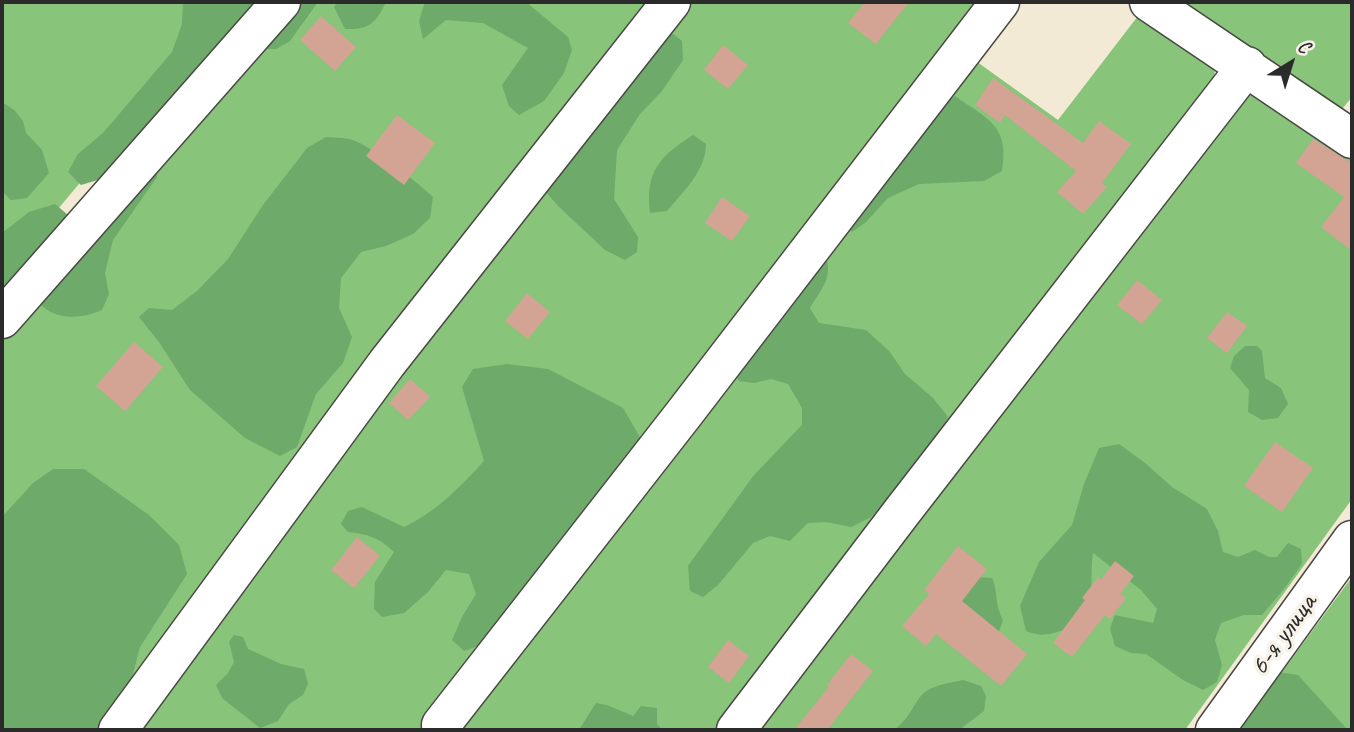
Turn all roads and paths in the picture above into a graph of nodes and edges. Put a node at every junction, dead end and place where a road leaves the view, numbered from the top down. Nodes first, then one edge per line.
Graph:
1 (281, 2) edge
2 (671, 2) edge
3 (1000, 2) edge
4 (1149, 2) edge
5 (1247, 66) junction
6 (1349, 130) edge
7 (2, 320) edge
8 (1352, 540) edge
9 (441, 725) dead end
10 (118, 730) edge
11 (736, 730) edge
12 (1215, 730) edge

1 - 7 street
2 - 10 street
3 - 9 street
4 - 5 street
5 - 6 street
5 - 11 street
8 - 12 street, 6-я улица

